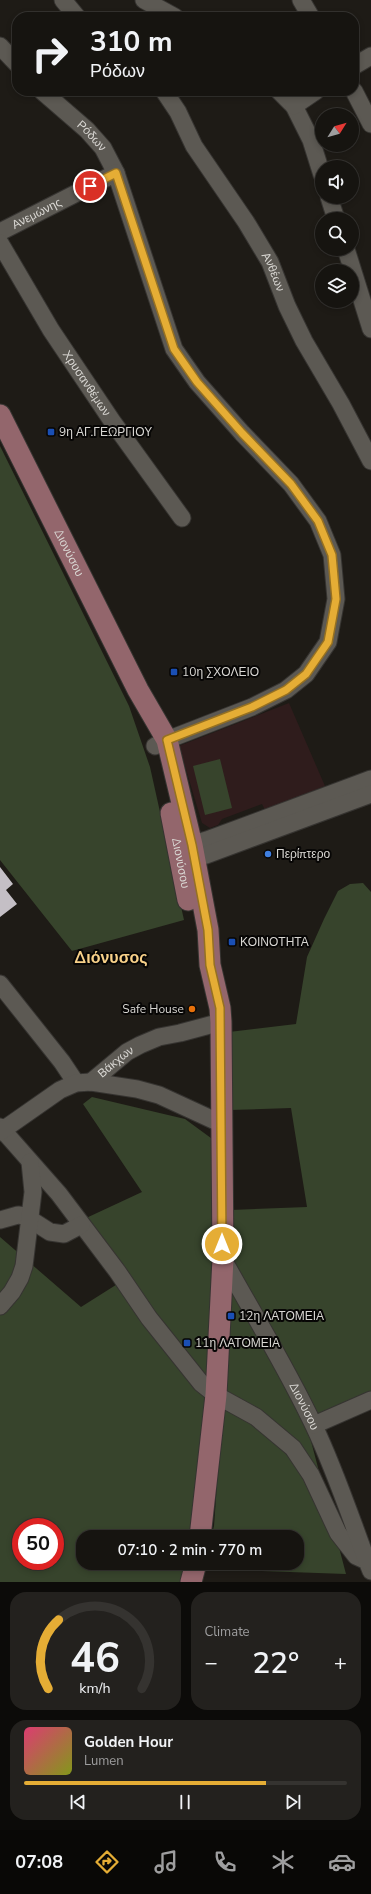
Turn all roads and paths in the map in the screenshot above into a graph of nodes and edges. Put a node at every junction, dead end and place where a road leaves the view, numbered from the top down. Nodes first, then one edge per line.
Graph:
1 (63, 0) edge
2 (144, 0) edge
3 (301, 0) edge
4 (72, 12) edge
5 (166, 12) edge
6 (308, 12) edge
7 (0, 46) edge
8 (371, 56) edge
9 (12, 59) edge
10 (359, 63) edge
11 (48, 96) edge
12 (167, 96) edge
13 (284, 96) edge
14 (309, 96) edge
15 (357, 96) edge
16 (294, 106) junction
17 (371, 124) edge
18 (317, 160) edge
19 (116, 173) junction
20 (0, 232) edge
21 (0, 243) edge
22 (348, 256) edge
23 (371, 329) edge
24 (0, 415) edge
25 (371, 461) edge
26 (182, 518) dead end
27 (161, 743) junction
28 (371, 779) edge
29 (371, 794) edge
30 (186, 853) junction
31 (0, 984) edge
32 (221, 1022) junction
33 (84, 1082) junction
34 (222, 1124) junction
35 (1, 1130) edge
36 (30, 1162) junction
37 (0, 1220) edge
38 (30, 1220) junction
39 (81, 1225) junction
40 (223, 1258) junction
41 (0, 1306) edge
42 (216, 1395) junction
43 (371, 1400) edge
44 (314, 1425) junction
45 (201, 1530) edge
46 (370, 1565) edge
47 (194, 1570) edge
48 (191, 1582) edge

1 - 4 street
2 - 5 street
3 - 6 street
7 - 9 street
8 - 10 street
11 - 19 street, Ρόδων
12 - 25 street, Ανθέων
13 - 16 street
14 - 16 street
15 - 17 street
16 - 18 street
19 - 20 street, Ανεμώνης
19 - 27 street, Ρόδων
21 - 26 street, Χρυσανθέμων
22 - 23 street
24 - 27 main road, Διονύσου
27 - 30 main road, Διονύσου
28 - 30 street
29 - 30 street
30 - 32 main road, Διονύσου
31 - 33 street
32 - 33 street, Βάκχων
32 - 34 main road, Διονύσου
33 - 34 street
33 - 35 street, Βάκχων
34 - 40 main road, Διονύσου
35 - 36 street
36 - 38 street
36 - 39 street
37 - 38 street
38 - 39 street
38 - 41 street
39 - 42 street
40 - 42 main road, Διονύσου
40 - 44 street, Διονύσου
42 - 45 main road, Διονύσου
42 - 46 street, Διονύσου
43 - 44 street
44 - 46 street, Διονύσου
47 - 48 main road

